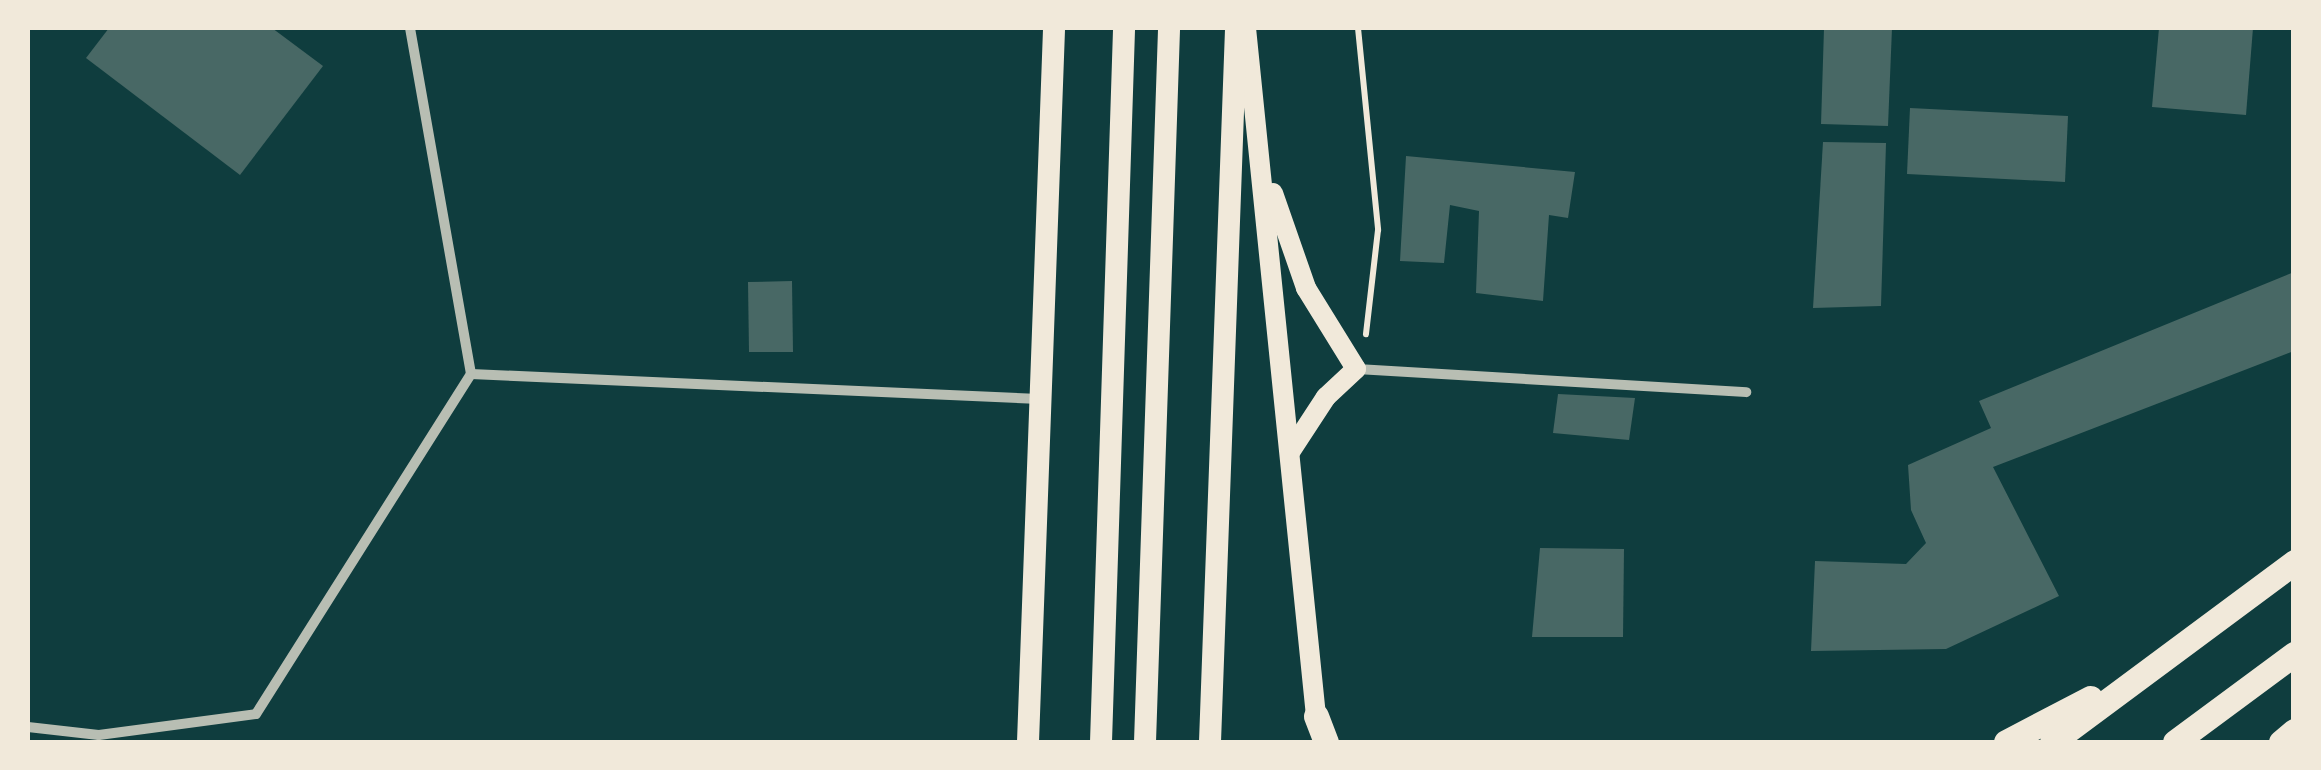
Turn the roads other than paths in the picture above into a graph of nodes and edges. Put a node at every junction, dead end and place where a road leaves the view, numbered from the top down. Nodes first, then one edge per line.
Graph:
1 (410, 28) edge
2 (1054, 28) edge
3 (1124, 28) edge
4 (1168, 28) edge
5 (1236, 28) edge
6 (1246, 28) edge
7 (1263, 167) junction
8 (1360, 369) junction
9 (471, 374) junction
10 (1746, 392) dead end
11 (1039, 399) junction
12 (1290, 452) junction
13 (2294, 562) edge
14 (2294, 654) edge
15 (2153, 666) junction
16 (1316, 716) junction
17 (28, 727) edge
18 (2294, 731) edge
19 (1028, 742) edge
20 (1101, 742) edge
21 (1145, 742) edge
22 (1210, 742) edge
23 (1318, 742) edge
24 (1326, 742) edge
25 (2006, 742) edge
26 (2052, 742) edge
27 (2175, 742) edge
28 (2281, 742) edge

1 - 9 street
2 - 11 main road
3 - 20 main road
4 - 21 main road
5 - 22 main road
6 - 7 main road
7 - 8 main road
7 - 12 main road
8 - 10 street
8 - 12 main road
9 - 11 street
9 - 17 street
11 - 19 main road
12 - 16 main road
13 - 15 highway
14 - 27 highway
15 - 25 highway
15 - 26 highway
16 - 23 main road
16 - 24 highway
18 - 28 highway

